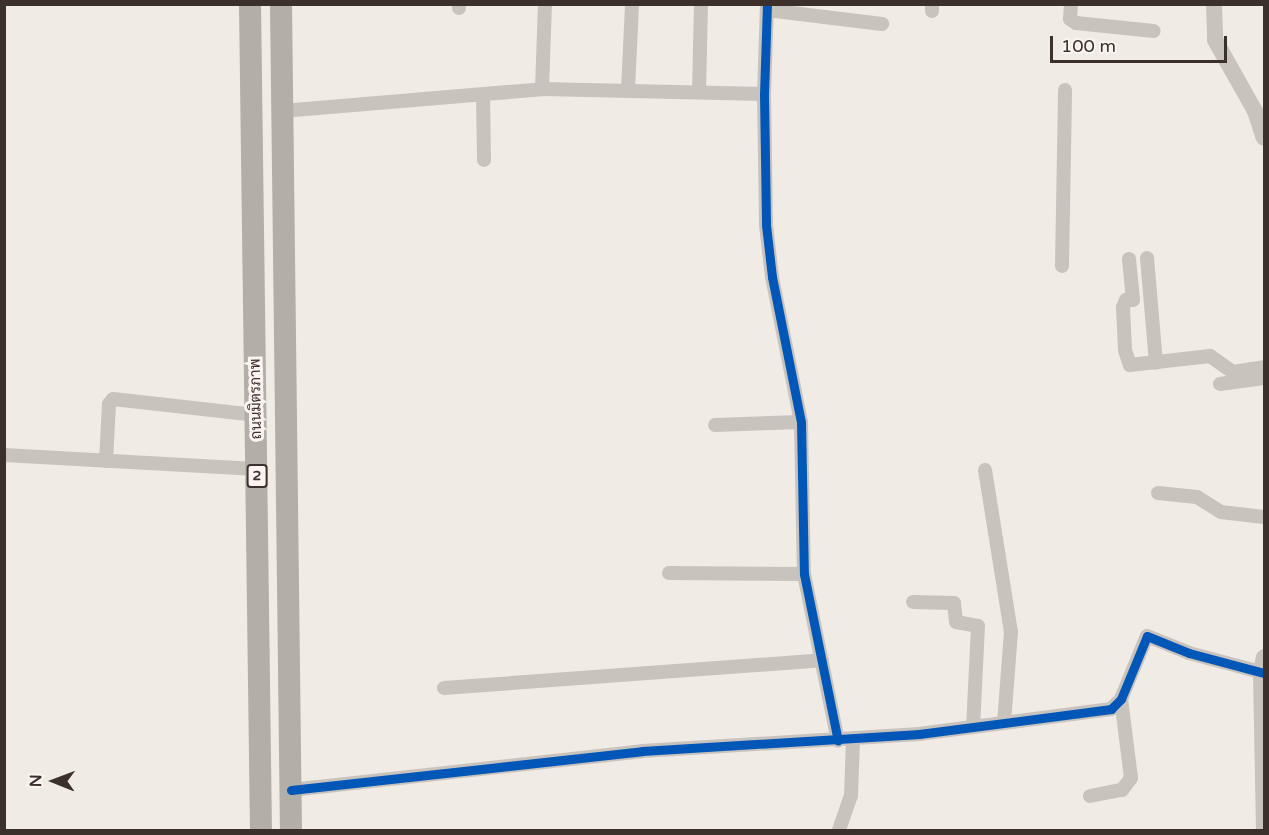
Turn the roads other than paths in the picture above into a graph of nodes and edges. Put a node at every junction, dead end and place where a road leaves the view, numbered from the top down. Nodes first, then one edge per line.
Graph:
1 (249, 4) edge
2 (281, 4) edge
3 (545, 4) edge
4 (632, 4) edge
5 (701, 4) edge
6 (1071, 4) edge
7 (1214, 4) edge
8 (767, 7) edge
9 (882, 24) dead end
10 (1154, 31) dead end
11 (542, 89) junction
12 (628, 90) junction
13 (1065, 90) dead end
14 (699, 92) junction
15 (764, 94) junction
16 (483, 95) junction
17 (282, 111) junction
18 (1264, 138) edge
19 (484, 160) dead end
20 (1147, 258) dead end
21 (1129, 259) dead end
22 (1062, 266) dead end
23 (1156, 363) junction
24 (1264, 368) edge
25 (1264, 378) edge
26 (1220, 384) dead end
27 (256, 415) junction
28 (801, 422) junction
29 (715, 425) dead end
30 (4, 455) edge
31 (106, 461) junction
32 (257, 469) junction
33 (985, 470) dead end
34 (1158, 493) dead end
35 (1264, 517) edge
36 (669, 573) dead end
37 (804, 574) junction
38 (913, 602) dead end
39 (822, 660) junction
40 (1263, 667) edge
41 (444, 688) dead end
42 (1121, 699) junction
43 (1004, 722) junction
44 (973, 727) junction
45 (853, 740) junction
46 (838, 741) junction
47 (260, 790) junction
48 (291, 790) junction
49 (1090, 796) dead end
50 (261, 831) edge
51 (291, 831) edge
52 (839, 831) edge
53 (1264, 831) edge

1 - 27 highway, ถนนมิตรภาพ / 2
2 - 17 highway, ถนนมิตรภาพ / 2
3 - 11 street
4 - 12 street
5 - 14 street
6 - 10 street
7 - 18 street
8 - 9 street
8 - 15 street
11 - 12 street
11 - 16 street
12 - 14 street
13 - 22 street
14 - 15 street
15 - 28 street
16 - 17 street
16 - 19 street
17 - 48 highway, ถนนมิตรภาพ / 2
20 - 23 street
21 - 23 street
23 - 24 street
25 - 26 street
27 - 31 street
27 - 32 highway, ถนนมิตรภาพ / 2
28 - 29 street
28 - 37 street
30 - 31 street
31 - 32 street
32 - 47 highway, ถนนมิตรภาพ / 2
33 - 43 street
34 - 35 street
36 - 37 street
37 - 39 street
38 - 44 street
39 - 41 street
39 - 46 street
40 - 42 street
40 - 53 street
42 - 43 street
42 - 49 street
43 - 44 street
44 - 45 street
45 - 46 street
45 - 52 street
46 - 48 street
47 - 48 highway
47 - 50 highway, ถนนมิตรภาพ / 2
48 - 51 highway, ถนนมิตรภาพ / 2

